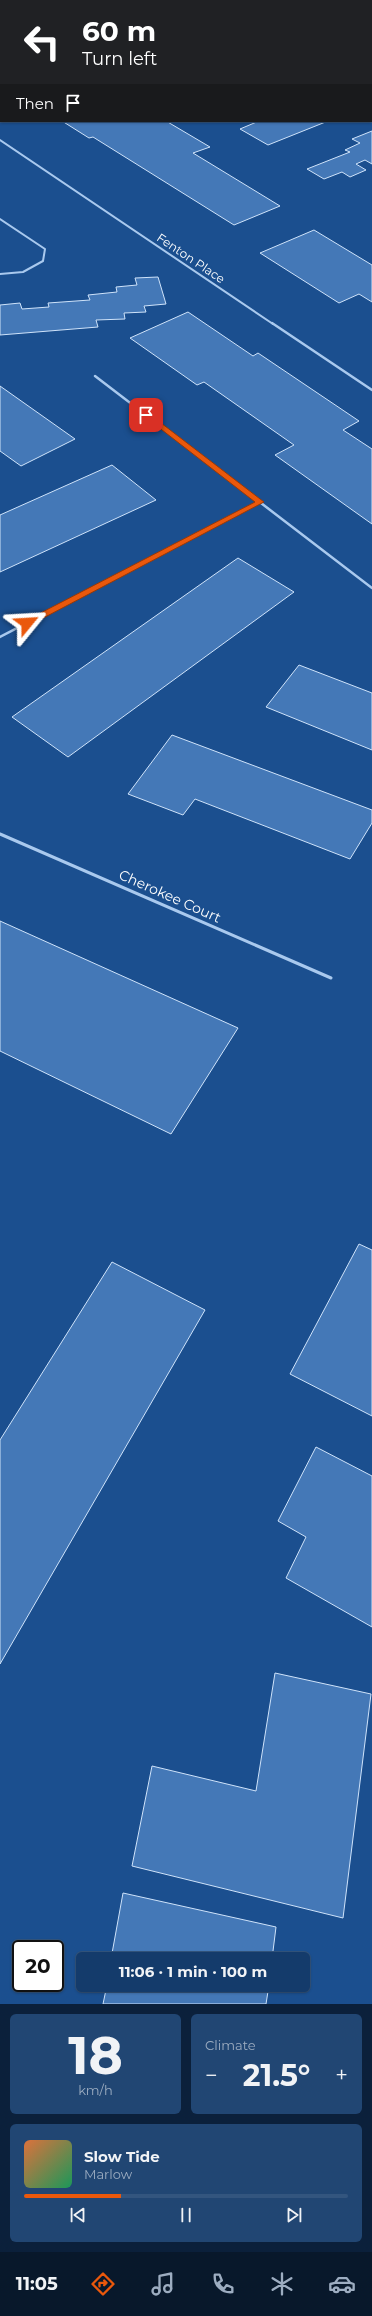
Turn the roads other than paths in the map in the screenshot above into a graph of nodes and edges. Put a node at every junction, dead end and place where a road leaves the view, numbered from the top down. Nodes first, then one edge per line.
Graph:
1 (0, 140) edge
2 (0, 219) edge
3 (0, 274) edge
4 (95, 376) dead end
5 (372, 390) edge
6 (260, 502) junction
7 (372, 588) edge
8 (0, 637) edge
9 (0, 834) edge
10 (331, 978) dead end

1 - 5 lane, Fenton Place
2 - 3 lane
4 - 6 lane
6 - 7 lane
6 - 8 lane
9 - 10 lane, Cherokee Court

